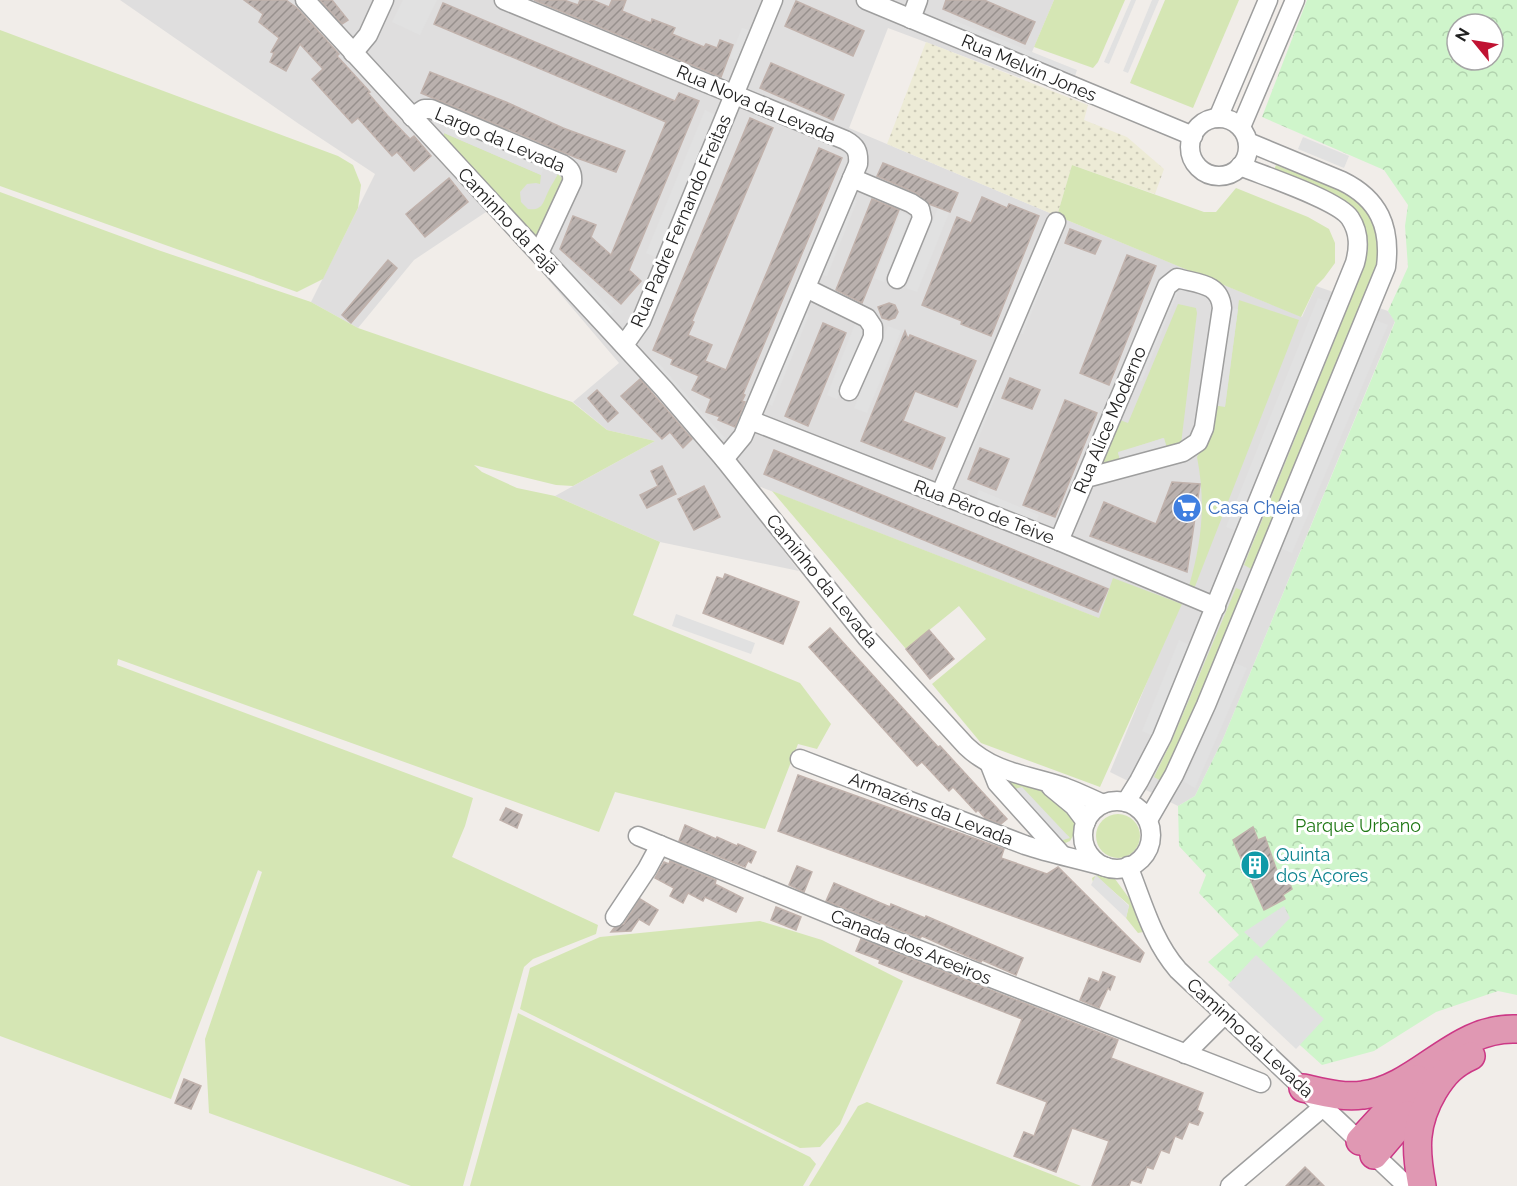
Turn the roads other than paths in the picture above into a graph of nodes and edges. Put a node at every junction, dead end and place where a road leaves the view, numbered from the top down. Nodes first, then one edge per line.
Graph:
1 (305, 0) edge
2 (384, 0) edge
3 (504, 0) edge
4 (773, 0) edge
5 (866, 0) edge
6 (918, 0) edge
7 (1268, 0) edge
8 (1295, 0) edge
9 (911, 18) junction
10 (353, 52) junction
11 (734, 94) junction
12 (412, 117) junction
13 (1218, 118) junction
14 (1244, 135) junction
15 (1193, 136) junction
16 (1240, 166) junction
17 (852, 178) junction
18 (1056, 222) dead end
19 (538, 254) junction
20 (897, 279) dead end
21 (806, 288) junction
22 (624, 345) junction
23 (664, 389) joint
24 (849, 391) dead end
25 (750, 420) junction
26 (724, 459) junction
27 (1086, 478) junction
28 (940, 495) junction
29 (1059, 541) junction
30 (1216, 607) junction
31 (800, 759) dead end
32 (990, 765) junction
33 (1042, 781) junction
34 (1126, 802) junction
35 (1103, 804) junction
36 (1148, 820) junction
37 (1086, 822) junction
38 (638, 836) dead end
39 (1085, 844) junction
40 (660, 845) junction
41 (1062, 855) junction
42 (1128, 866) junction
43 (1106, 867) junction
44 (615, 917) dead end
45 (1224, 1015) junction
46 (1517, 1029) edge
47 (1517, 1047) edge
48 (1185, 1054) junction
49 (1440, 1066) junction
50 (1261, 1083) dead end
51 (1303, 1088) junction
52 (1323, 1107) junction
53 (1367, 1148) junction
54 (1230, 1186) edge
55 (1407, 1186) edge
56 (1422, 1186) edge

1 - 10 street, Caminho da Fajã
2 - 10 street
3 - 11 street, Rua Nova da Levada
4 - 11 street, Rua Padre Fernando Freitas
5 - 9 street, Rua Melvin Jones
6 - 9 street
7 - 13 street
8 - 14 street
9 - 15 street, Rua Melvin Jones
10 - 12 street, Caminho da Fajã
11 - 17 street, Rua Nova da Levada
11 - 22 street, Rua Padre Fernando Freitas
12 - 19 street, Caminho da Fajã
12 - 19 street, Largo da Levada
13 - 14 street
13 - 15 street
14 - 16 street
14 - 36 street
15 - 16 street
16 - 30 street
17 - 20 street
17 - 21 street, Rua Nova da Levada
18 - 28 street
19 - 22 street, Caminho da Fajã
21 - 24 street
21 - 25 street, Rua Nova da Levada
22 - 23 street, Caminho da Fajã
23 - 26 street, Caminho da Levada
25 - 26 street, Rua Nova da Levada
25 - 28 street, Rua Pêro de Teive
26 - 32 street, Caminho da Levada
27 - 27 street, Rua Alice Moderno
27 - 29 street, Rua Alice Moderno
28 - 29 street, Rua Pêro de Teive
29 - 30 street, Rua Pêro de Teive
30 - 34 street
31 - 41 street, Armazéns da Levada
32 - 33 street, Caminho da Levada
32 - 41 street, Caminho da Levada
33 - 35 street, Caminho da Levada
33 - 37 street, Caminho da Levada
34 - 35 street
34 - 36 street
35 - 37 street
36 - 42 street
37 - 39 street
38 - 40 street, Canada dos Areeiros
39 - 41 street
39 - 43 street
40 - 44 street
40 - 48 street, Canada dos Areeiros
41 - 43 street, Armazéns da Levada
42 - 43 street
42 - 45 street, Caminho da Levada
45 - 48 street
45 - 51 street, Caminho da Levada
46 - 49 highway
47 - 49 highway
48 - 50 street, Canada dos Areeiros
49 - 51 highway
49 - 53 highway
49 - 56 highway
51 - 52 street, Caminho da Levada
52 - 53 street, Caminho da Levada
52 - 54 street
53 - 55 street, Caminho da Levada

